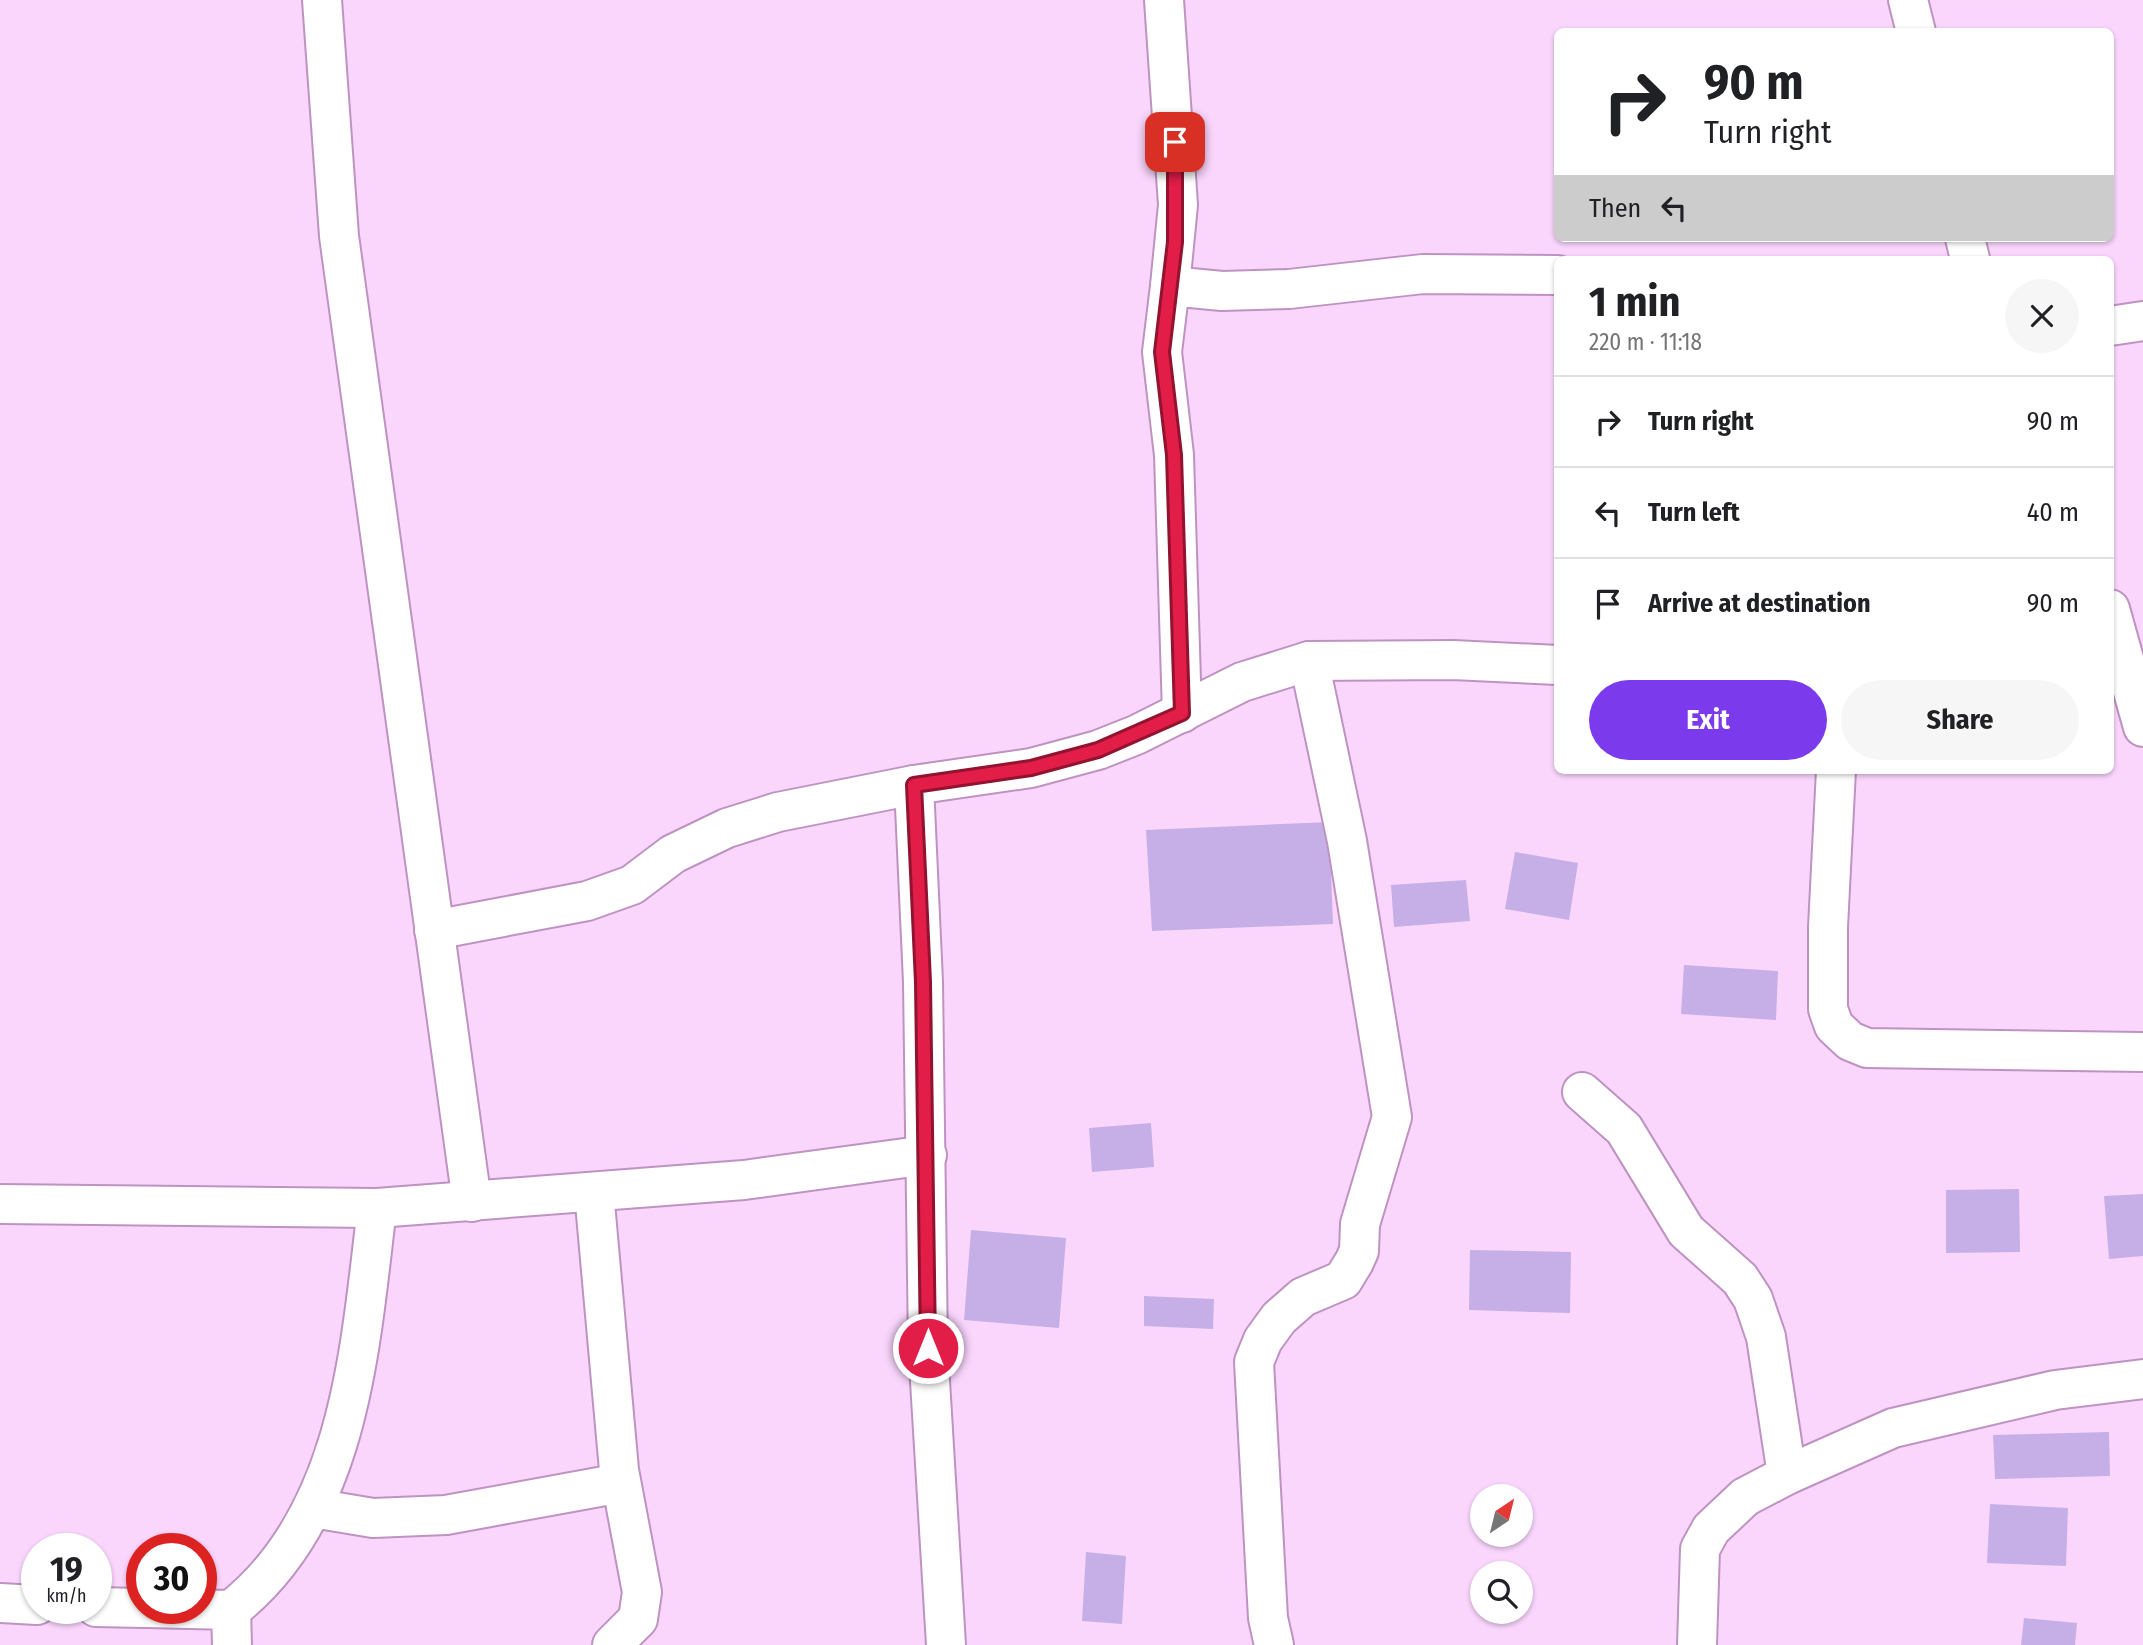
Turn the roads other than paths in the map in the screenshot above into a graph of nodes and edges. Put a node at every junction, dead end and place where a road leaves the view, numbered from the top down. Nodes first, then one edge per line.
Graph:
1 (323, 0) edge
2 (1164, 0) edge
3 (1908, 0) edge
4 (1915, 28) edge
5 (1554, 275) edge
6 (1171, 286) junction
7 (2143, 321) edge
8 (2114, 325) edge
9 (2114, 623) edge
10 (1309, 661) junction
11 (1554, 665) edge
12 (1182, 713) junction
13 (2143, 727) edge
14 (1836, 774) edge
15 (914, 785) junction
16 (434, 930) junction
17 (2143, 1052) edge
18 (1582, 1092) dead end
19 (927, 1155) junction
20 (594, 1192) junction
21 (471, 1202) junction
22 (0, 1205) edge
23 (377, 1208) junction
24 (2143, 1379) edge
25 (1787, 1475) junction
26 (621, 1483) junction
27 (313, 1508) junction
28 (0, 1604) edge
29 (21, 1605) edge
30 (232, 1628) edge
31 (612, 1645) edge
32 (946, 1645) edge
33 (1274, 1645) edge
34 (1697, 1645) edge

1 - 16 street
2 - 6 street
3 - 4 street
5 - 6 street
6 - 12 street
7 - 8 street
9 - 13 street
10 - 11 street
10 - 12 street
10 - 33 street
12 - 15 street
14 - 17 street
15 - 16 street
15 - 19 street
16 - 21 street
18 - 25 street
19 - 20 street
19 - 32 street
20 - 21 street
20 - 26 street
21 - 23 street
22 - 23 street
23 - 27 street
24 - 25 street
25 - 34 street
26 - 27 street
26 - 31 street
27 - 30 street
28 - 29 street

